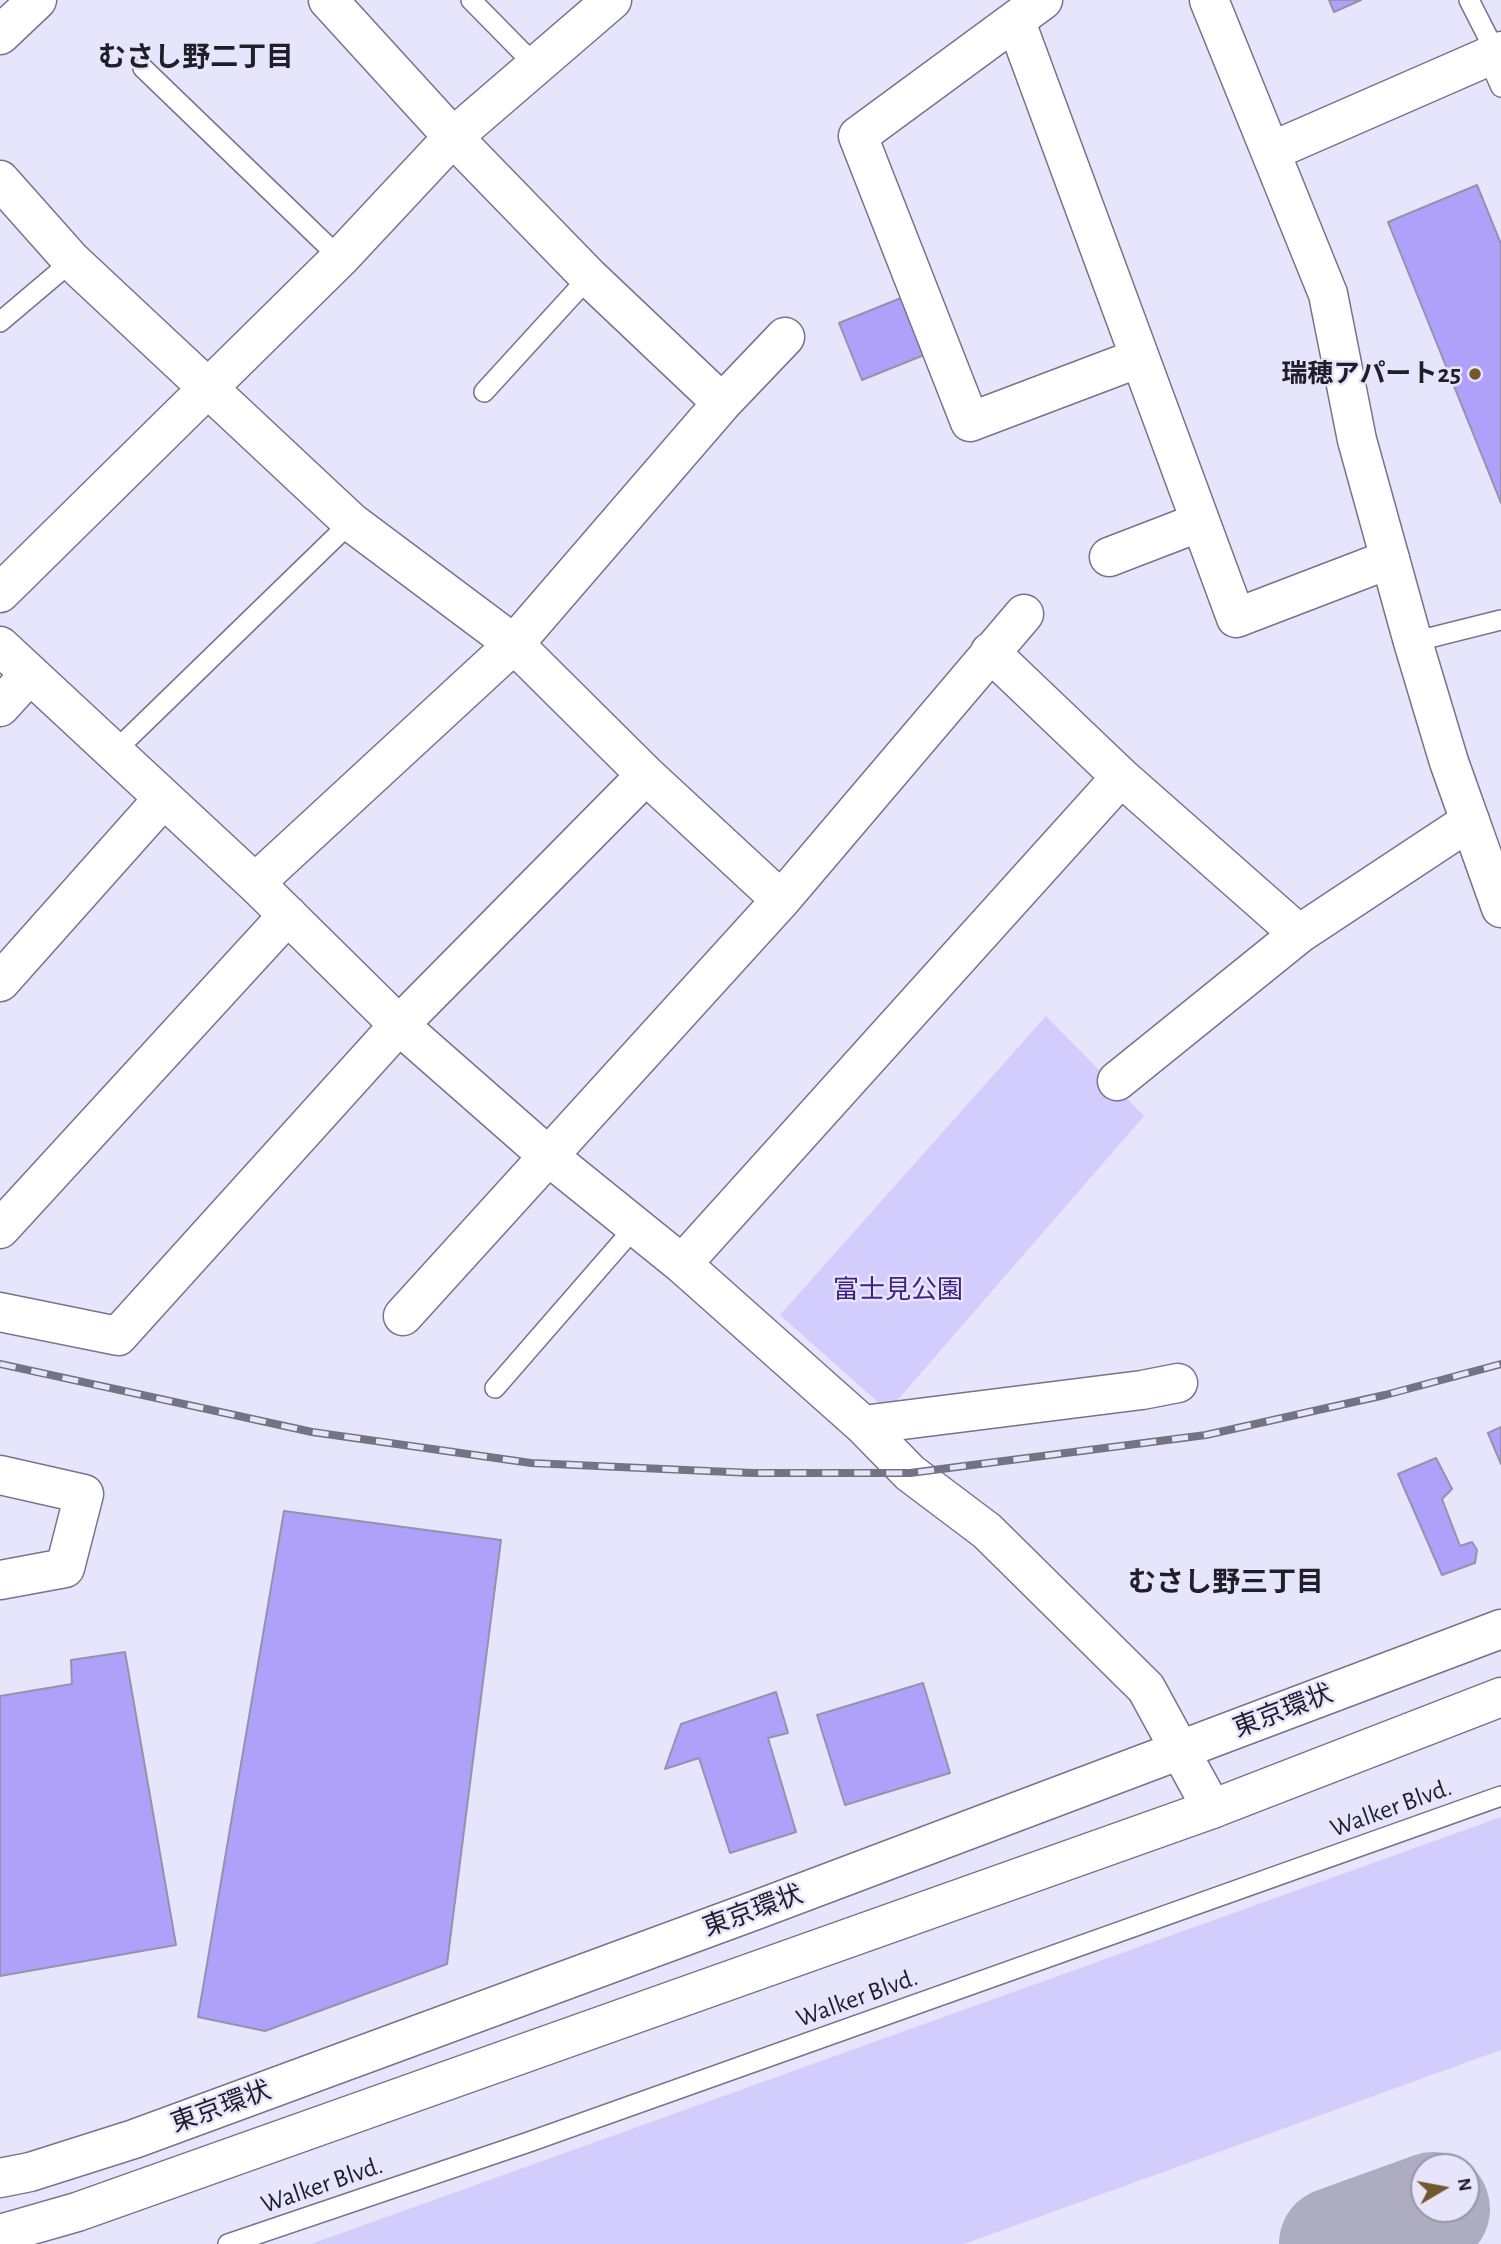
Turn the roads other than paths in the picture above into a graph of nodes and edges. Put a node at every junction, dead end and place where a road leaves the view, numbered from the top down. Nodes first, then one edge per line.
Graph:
1 (37, 0) edge
2 (328, 0) edge
3 (471, 0) edge
4 (612, 0) edge
5 (1209, 0) edge
6 (1469, 0) edge
7 (1030, 11) edge
8 (0, 35) edge
9 (1496, 62) edge
10 (537, 67) junction
11 (143, 68) dead end
12 (453, 137) junction
13 (1272, 152) junction
14 (0, 180) edge
15 (340, 258) junction
16 (72, 261) junction
17 (589, 277) junction
18 (0, 322) edge
19 (785, 337) dead end
20 (1139, 358) junction
21 (209, 387) junction
22 (484, 391) dead end
23 (722, 403) junction
24 (351, 522) junction
25 (1200, 522) junction
26 (1109, 557) dead end
27 (1390, 559) junction
28 (0, 593) edge
29 (1024, 614) dead end
30 (1501, 620) edge
31 (1413, 642) junction
32 (514, 643) junction
33 (0, 646) edge
34 (990, 652) junction
35 (30, 674) junction
36 (0, 707) edge
37 (114, 752) junction
38 (646, 775) junction
39 (1121, 777) junction
40 (163, 799) junction
41 (1470, 821) junction
42 (255, 883) junction
43 (781, 900) junction
44 (1501, 908) edge
45 (288, 915) junction
46 (1300, 934) junction
47 (0, 982) edge
48 (399, 1025) junction
49 (1117, 1081) dead end
50 (547, 1155) junction
51 (635, 1227) junction
52 (0, 1229) edge
53 (682, 1264) junction
54 (0, 1312) edge
55 (402, 1316) dead end
56 (1178, 1383) dead end
57 (495, 1388) dead end
58 (863, 1425) junction
59 (0, 1475) edge
60 (0, 1580) edge
61 (1501, 1629) edge
62 (1501, 1697) edge
63 (1181, 1749) junction
64 (1501, 1796) edge
65 (1212, 1809) junction
66 (0, 2178) edge
67 (0, 2234) edge
68 (228, 2244) edge

1 - 8 main road
2 - 12 main road
3 - 10 lane
4 - 10 main road
5 - 13 main road
6 - 9 lane
7 - 20 main road
7 - 20 main road
9 - 13 main road
10 - 12 main road
11 - 15 lane
12 - 15 main road
12 - 17 main road
13 - 27 main road
14 - 16 main road
15 - 21 main road
16 - 18 lane
16 - 21 main road
17 - 22 lane
17 - 23 main road
19 - 23 main road
20 - 25 main road
21 - 24 main road
21 - 28 main road
23 - 32 main road
24 - 32 main road
24 - 37 lane
25 - 26 main road
25 - 27 main road
27 - 31 main road
29 - 34 main road
30 - 31 lane
31 - 41 main road
32 - 38 main road
32 - 42 main road
33 - 35 main road
34 - 39 main road
34 - 43 main road
35 - 36 main road
35 - 37 main road
37 - 40 main road
38 - 43 main road
38 - 48 main road
39 - 46 main road
39 - 53 main road
40 - 42 main road
40 - 47 main road
41 - 44 main road
41 - 46 main road
42 - 45 main road
43 - 50 main road
45 - 48 main road
45 - 52 main road
46 - 49 main road
48 - 50 main road
48 - 54 main road
50 - 51 main road
50 - 55 main road
51 - 53 main road
51 - 57 lane
53 - 58 main road
56 - 58 main road
58 - 63 main road
59 - 60 main road
61 - 63 main road, 東京環状
62 - 65 main road, 東京環状
63 - 65 main road
63 - 66 main road, 東京環状
64 - 68 lane, Walker Blvd.
65 - 67 main road, 東京環状

